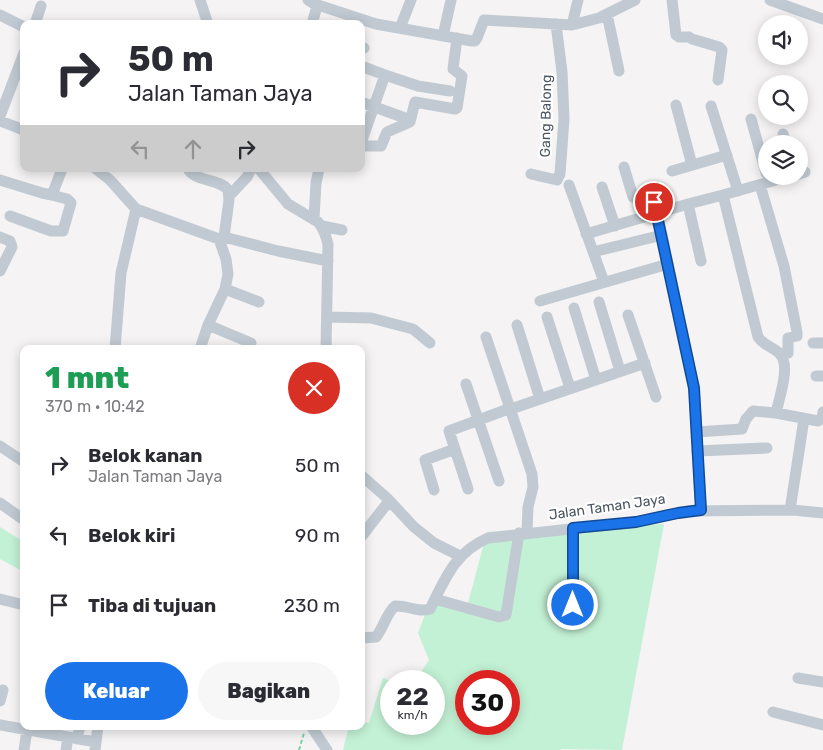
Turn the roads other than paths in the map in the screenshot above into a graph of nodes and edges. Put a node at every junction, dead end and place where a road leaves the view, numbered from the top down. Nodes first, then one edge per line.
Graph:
1 (200, 0) edge
2 (411, 0) edge
3 (451, 0) edge
4 (578, 0) edge
5 (634, 0) edge
6 (672, 0) edge
7 (771, 0) edge
8 (312, 3) edge
9 (41, 6) dead end
10 (0, 14) edge
11 (607, 14) junction
12 (823, 18) edge
13 (36, 20) edge
14 (207, 20) edge
15 (312, 20) edge
16 (364, 20) edge
17 (365, 20) edge
18 (556, 24) junction
19 (572, 25) junction
20 (20, 26) edge
21 (400, 28) junction
22 (443, 36) junction
23 (457, 38) junction
24 (20, 63) edge
25 (365, 67) edge
26 (619, 72) dead end
27 (385, 74) junction
28 (718, 80) dead end
29 (450, 91) dead end
30 (365, 103) edge
31 (676, 105) dead end
32 (373, 106) junction
33 (711, 106) dead end
34 (0, 116) edge
35 (405, 118) dead end
36 (751, 119) dead end
37 (0, 121) edge
38 (20, 128) edge
39 (365, 131) edge
40 (365, 144) edge
41 (758, 147) edge
42 (727, 155) junction
43 (692, 165) junction
44 (624, 167) dead end
45 (672, 171) dead end
46 (61, 172) edge
47 (100, 172) edge
48 (190, 172) edge
49 (250, 172) edge
50 (261, 172) edge
51 (318, 172) edge
52 (531, 174) dead end
53 (0, 180) edge
54 (758, 182) edge
55 (569, 185) dead end
56 (767, 185) edge
57 (602, 187) dead end
58 (738, 191) junction
59 (52, 195) junction
60 (230, 195) junction
61 (723, 195) junction
62 (688, 204) junction
63 (136, 209) junction
64 (656, 213) junction
65 (10, 216) dead end
66 (318, 223) junction
67 (615, 226) junction
68 (342, 230) dead end
69 (586, 234) junction
70 (662, 235) junction
71 (0, 237) edge
72 (221, 238) junction
73 (597, 251) dead end
74 (328, 260) junction
75 (701, 261) dead end
76 (668, 264) junction
77 (0, 271) edge
78 (604, 282) junction
79 (225, 289) junction
80 (540, 301) dead end
81 (259, 302) dead end
82 (599, 302) dead end
83 (574, 308) dead end
84 (628, 315) dead end
85 (326, 317) junction
86 (547, 317) dead end
87 (208, 325) junction
88 (516, 325) dead end
89 (486, 337) dead end
90 (251, 343) dead end
91 (430, 343) dead end
92 (115, 345) edge
93 (201, 345) edge
94 (326, 345) edge
95 (780, 354) junction
96 (645, 363) junction
97 (620, 371) junction
98 (596, 380) junction
99 (466, 384) dead end
100 (570, 388) junction
101 (656, 397) dead end
102 (540, 399) junction
103 (511, 409) junction
104 (823, 412) edge
105 (776, 413) junction
106 (804, 419) junction
107 (479, 420) junction
108 (696, 432) junction
109 (0, 446) edge
110 (768, 448) dead end
111 (455, 449) junction
112 (697, 451) junction
113 (20, 459) edge
114 (365, 478) edge
115 (500, 481) dead end
116 (468, 488) dead end
117 (434, 490) dead end
118 (389, 500) junction
119 (0, 503) edge
120 (701, 510) junction
121 (790, 510) junction
122 (823, 511) edge
123 (20, 517) edge
124 (573, 528) junction
125 (365, 532) edge
126 (523, 533) junction
127 (460, 556) junction
128 (435, 599) junction
129 (0, 600) edge
130 (20, 604) edge
131 (573, 605) dead end
132 (365, 638) edge
133 (798, 678) dead end
134 (823, 682) edge
135 (773, 712) dead end
136 (0, 725) edge
137 (823, 725) edge
138 (20, 727) edge
139 (34, 730) edge
140 (39, 730) edge
141 (77, 730) edge
142 (97, 730) edge
143 (314, 730) edge
144 (72, 738) junction
145 (95, 746) edge
146 (24, 750) edge
147 (66, 750) edge
148 (327, 750) edge

1 - 14 street
2 - 21 street
3 - 22 street
4 - 19 street
5 - 11 street
6 - 28 street
7 - 12 street
8 - 15 street
8 - 16 street
9 - 13 street
10 - 20 street
11 - 19 street
11 - 26 street
17 - 21 street
18 - 19 street
18 - 23 street
18 - 52 street, Gang Balong
21 - 22 street
22 - 23 street
23 - 40 street
24 - 34 street
25 - 27 street
27 - 29 street
27 - 32 street
30 - 32 street
31 - 43 street
32 - 35 street
32 - 39 street
33 - 42 street
36 - 41 street
37 - 38 street
42 - 43 street
42 - 58 street
43 - 45 street
44 - 64 street
46 - 59 street
47 - 63 street
48 - 60 street
49 - 60 street
50 - 66 street
51 - 66 street
53 - 59 street
54 - 58 street
55 - 69 street
56 - 95 street
57 - 67 street
58 - 61 street
59 - 65 street
60 - 72 street
61 - 62 street
61 - 95 street
62 - 64 street
62 - 75 street
63 - 72 street
63 - 92 street
64 - 67 street
64 - 70 street
66 - 68 street
66 - 74 street
67 - 69 street
69 - 78 street
70 - 73 street
70 - 76 street
71 - 77 street
72 - 74 street
72 - 79 street
74 - 85 street
76 - 78 street
76 - 108 street
78 - 80 street
79 - 81 street
79 - 87 street
82 - 97 street
83 - 98 street
84 - 96 street
85 - 91 street
85 - 94 street
86 - 100 street
87 - 90 street
87 - 93 street
88 - 102 street
89 - 103 street
95 - 105 street
96 - 97 street
96 - 101 street
97 - 98 street
98 - 100 street
99 - 107 street
100 - 102 street
102 - 103 street
103 - 107 street
103 - 126 street
104 - 106 street
105 - 106 street
105 - 108 street
106 - 121 street
107 - 111 street
107 - 115 street
108 - 112 street
109 - 113 street
110 - 112 street
111 - 116 street
111 - 117 street
112 - 120 street
114 - 118 street
118 - 125 street
118 - 127 street
119 - 123 street
120 - 121 street, Jalan Taman Jaya
120 - 124 street, Jalan Taman Jaya
121 - 122 street, Jalan Taman Jaya
124 - 126 street, Jalan Taman Jaya
124 - 131 street
126 - 127 street, Jalan Taman Jaya
126 - 128 street
127 - 128 street, Jalan Taman Jaya
128 - 132 street
129 - 130 street
133 - 134 street
135 - 137 street
136 - 138 street
139 - 146 street
140 - 144 street
141 - 144 street
142 - 145 street
143 - 148 street
144 - 145 street
144 - 147 street

